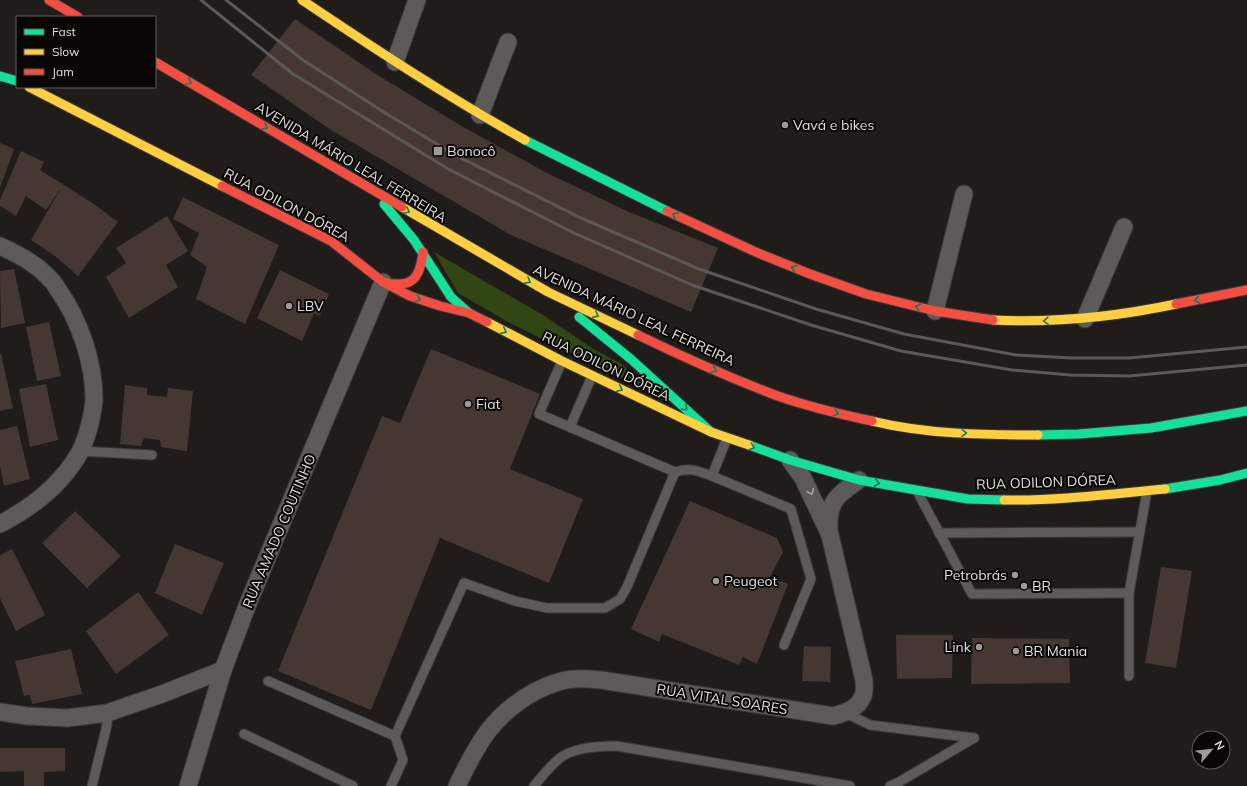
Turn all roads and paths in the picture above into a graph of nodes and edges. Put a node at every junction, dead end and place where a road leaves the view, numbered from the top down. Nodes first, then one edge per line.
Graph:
1 (49, 0) edge
2 (302, 0) edge
3 (417, 0) edge
4 (76, 16) edge
5 (508, 42) dead end
6 (394, 62) junction
7 (156, 63) edge
8 (0, 76) edge
9 (16, 81) edge
10 (32, 88) edge
11 (480, 114) junction
12 (373, 191) junction
13 (964, 194) dead end
14 (1124, 227) dead end
15 (0, 246) edge
16 (423, 252) junction
17 (383, 282) junction
18 (1243, 289) edge
19 (548, 292) junction
20 (935, 311) junction
21 (469, 313) junction
22 (1085, 319) junction
23 (562, 361) junction
24 (592, 376) junction
25 (1247, 411) edge
26 (570, 427) junction
27 (711, 432) junction
28 (727, 438) junction
29 (80, 451) junction
30 (152, 455) dead end
31 (790, 460) junction
32 (676, 472) junction
33 (1247, 473) edge
34 (712, 476) junction
35 (859, 480) junction
36 (1147, 491) junction
37 (918, 492) junction
38 (0, 524) edge
39 (1140, 532) junction
40 (939, 533) junction
41 (830, 535) junction
42 (1129, 593) junction
43 (784, 645) dead end
44 (223, 670) junction
45 (1129, 676) dead end
46 (268, 681) dead end
47 (0, 712) edge
48 (108, 713) junction
49 (846, 713) junction
50 (244, 734) dead end
51 (395, 736) junction
52 (903, 784) edge
53 (92, 786) edge
54 (188, 786) edge
55 (353, 786) edge
56 (391, 786) edge
57 (457, 786) edge
58 (534, 786) edge
59 (850, 786) edge
60 (890, 786) edge

1 - 4 main road
2 - 6 main road
3 - 6 street
5 - 11 street
6 - 11 main road
7 -> 12 main road, AVENIDA MÁRIO LEAL FERREIRA
8 - 9 main road
10 - 17 main road, RUA ODILON DÓREA
20 -> 11 main road
12 - 16 main road
12 -> 19 main road, AVENIDA MÁRIO LEAL FERREIRA
13 - 20 street
14 - 22 street
15 - 29 street
16 - 17 main road
16 - 21 main road
17 -> 21 main road, RUA ODILON DÓREA
17 - 44 street, RUA AMADO COUTINHO
18 -> 22 main road
19 -> 25 main road, AVENIDA MÁRIO LEAL FERREIRA
19 -> 27 main road
22 -> 20 main road
21 -> 23 main road, RUA ODILON DÓREA
23 - 24 main road, RUA ODILON DÓREA
23 - 26 lane
24 - 26 lane
24 -> 27 main road, RUA ODILON DÓREA
26 - 32 lane
27 - 28 main road, RUA ODILON DÓREA
28 -> 31 main road, RUA ODILON DÓREA
28 - 34 lane
29 - 30 lane
29 - 38 street
31 - 35 main road, RUA ODILON DÓREA
31 -> 41 street
32 - 34 lane
32 - 51 lane
33 - 36 main road, RUA ODILON DÓREA
34 - 43 lane
35 -> 37 main road, RUA ODILON DÓREA
35 - 41 street
36 - 37 main road, RUA ODILON DÓREA
36 - 39 lane
37 - 40 lane
39 - 40 lane
39 - 42 lane
40 - 42 lane
41 - 49 street
42 - 45 lane
44 - 48 street
44 - 54 street, RUA AMADO COUTINHO
46 - 51 lane
47 - 48 street
48 - 53 lane
49 - 52 lane
49 - 57 street, RUA VITAL SOARES
50 - 55 lane
51 - 56 lane
52 - 60 lane
58 - 59 lane

